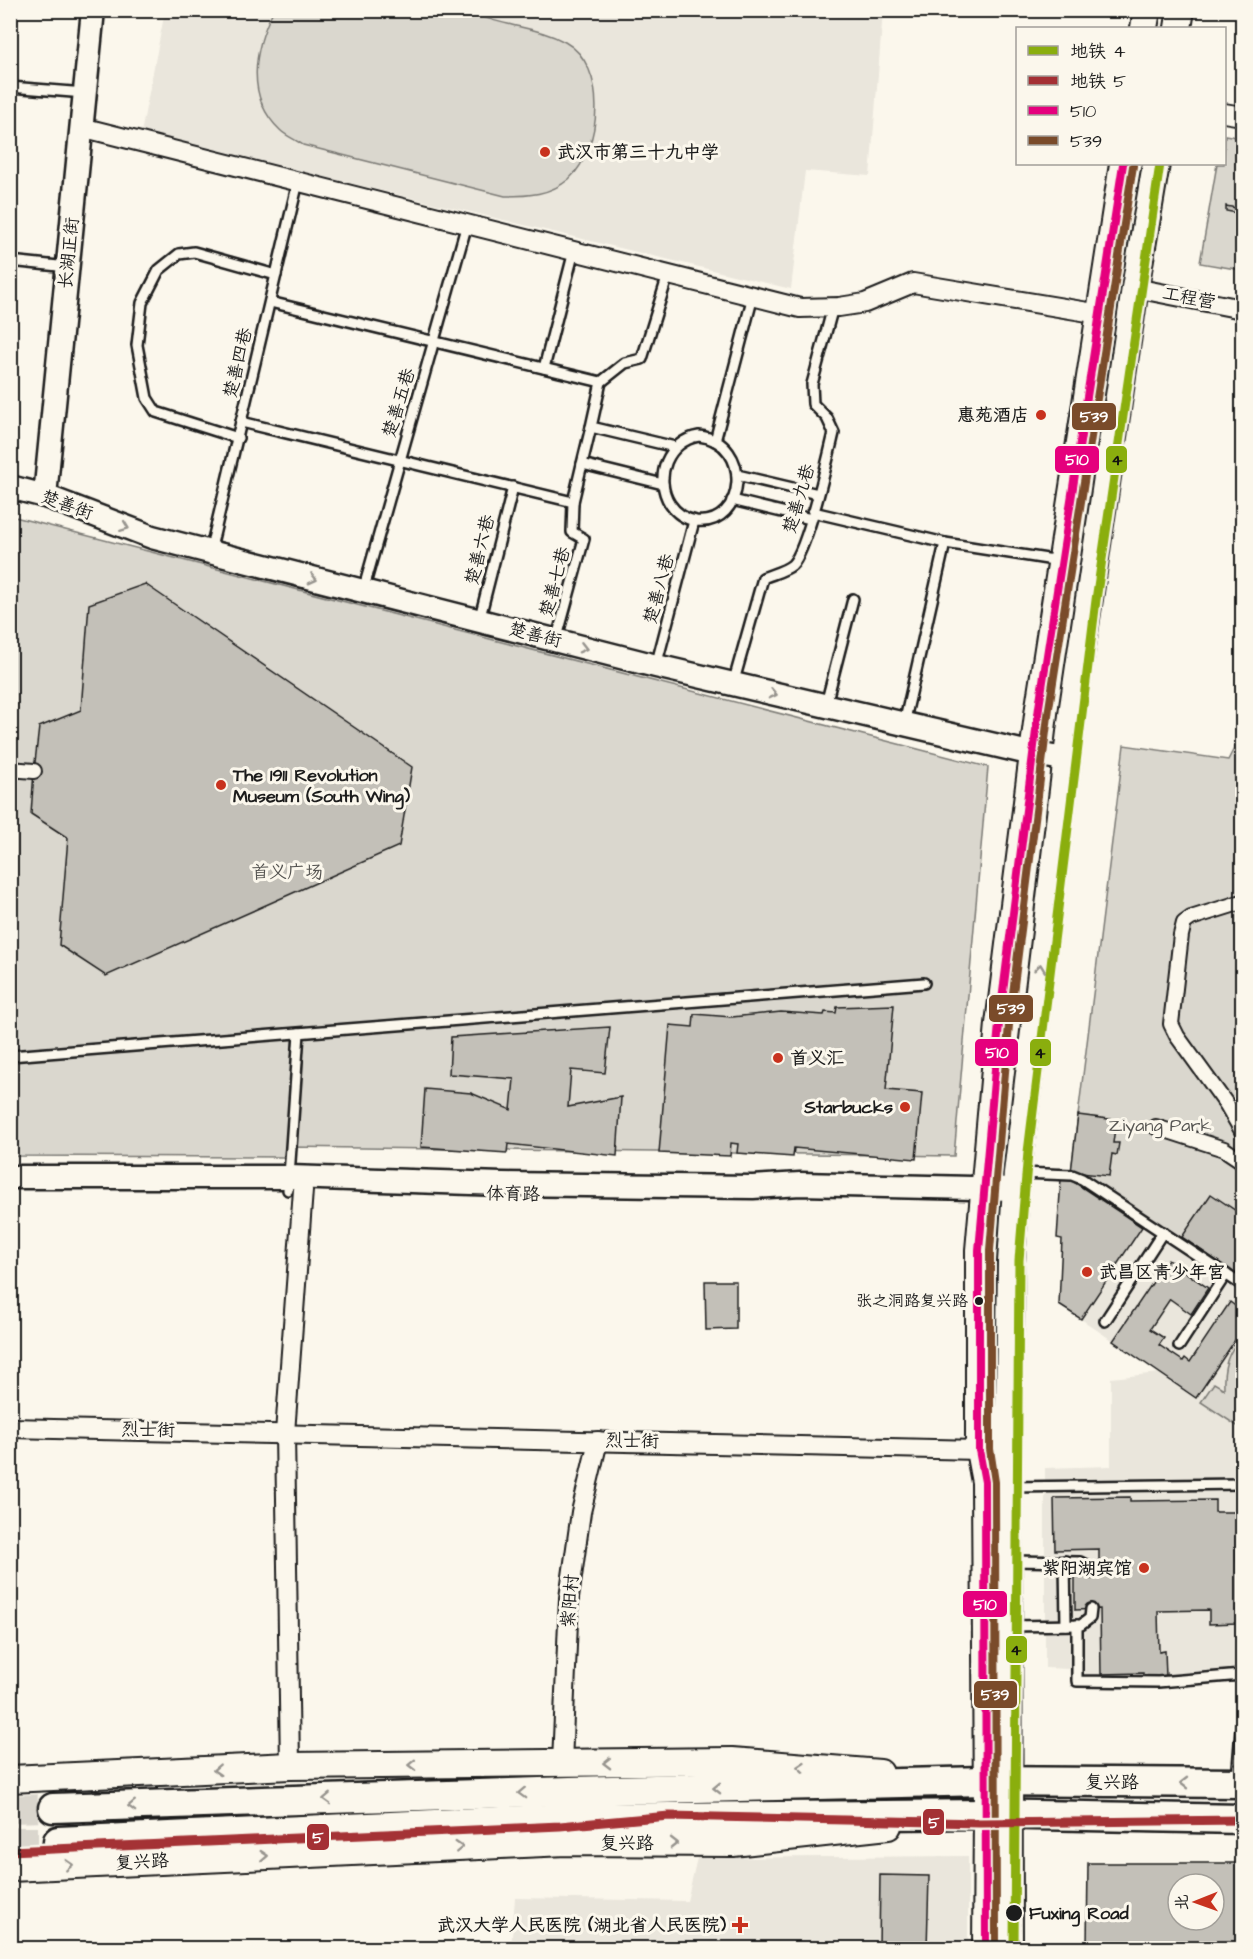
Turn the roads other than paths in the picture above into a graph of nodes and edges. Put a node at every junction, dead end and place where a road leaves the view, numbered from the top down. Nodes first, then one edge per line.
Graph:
1 (93, 10) edge
2 (1147, 10) edge
3 (1181, 10) edge
4 (1144, 27) edge
5 (1178, 27) edge
6 (10, 87) edge
7 (85, 93) junction
8 (1226, 113) edge
9 (1242, 116) edge
10 (81, 128) junction
11 (1123, 165) edge
12 (1156, 165) edge
13 (298, 182) junction
14 (467, 224) junction
15 (574, 251) junction
16 (10, 261) edge
17 (68, 267) junction
18 (668, 274) junction
19 (276, 275) junction
20 (1135, 288) junction
21 (753, 296) junction
22 (270, 302) junction
23 (833, 307) junction
24 (1242, 309) edge
25 (1100, 315) junction
26 (435, 342) junction
27 (544, 368) junction
28 (601, 382) junction
29 (241, 422) junction
30 (591, 427) junction
31 (238, 438) junction
32 (716, 441) junction
33 (675, 447) junction
34 (399, 460) junction
35 (582, 464) junction
36 (737, 475) junction
37 (663, 484) junction
38 (10, 487) edge
39 (513, 487) junction
40 (818, 494) junction
41 (45, 496) junction
42 (732, 500) junction
43 (573, 502) junction
44 (812, 515) junction
45 (694, 521) junction
46 (945, 543) junction
47 (210, 552) junction
48 (1062, 561) junction
49 (363, 591) junction
50 (853, 599) dead end
51 (479, 621) junction
52 (556, 641) junction
53 (656, 666) junction
54 (733, 684) junction
55 (826, 706) junction
56 (904, 724) junction
57 (1033, 753) junction
58 (1066, 759) junction
59 (10, 769) edge
60 (34, 771) dead end
61 (1242, 902) edge
62 (924, 983) dead end
63 (299, 1033) junction
64 (10, 1056) edge
65 (1156, 1127) dead end
66 (1242, 1131) edge
67 (1242, 1161) edge
68 (10, 1177) edge
69 (293, 1186) junction
70 (10, 1189) edge
71 (1016, 1189) junction
72 (984, 1195) junction
73 (1163, 1232) junction
74 (1226, 1274) junction
75 (1242, 1285) edge
76 (1105, 1321) dead end
77 (1179, 1346) dead end
78 (10, 1428) edge
79 (285, 1433) junction
80 (598, 1441) junction
81 (979, 1450) junction
82 (1242, 1484) edge
83 (1008, 1487) junction
84 (1008, 1561) junction
85 (1065, 1561) junction
86 (1090, 1573) dead end
87 (1091, 1609) dead end
88 (1066, 1625) junction
89 (1077, 1625) junction
90 (1009, 1626) junction
91 (1242, 1675) edge
92 (1242, 1716) edge
93 (562, 1763) junction
94 (290, 1766) junction
95 (10, 1779) edge
96 (998, 1781) junction
97 (1239, 1783) edge
98 (53, 1808) tunnel mouth
99 (999, 1815) junction
100 (1242, 1820) edge
101 (58, 1841) tunnel mouth
102 (10, 1868) edge
103 (986, 1948) edge
104 (1010, 1948) edge

1 - 7 street, 长湖正街
2 - 4 main road
3 - 5 main road
6 - 7 lane
7 - 10 street, 长湖正街
8 - 9 street
10 - 13 street
10 - 17 street, 长湖正街
11 - 25 main road
12 - 20 main road
13 - 14 street
13 - 19 lane, 楚善四巷
14 - 15 street
14 - 26 lane, 楚善五巷
15 - 18 street
15 - 27 lane
16 - 17 lane
17 - 41 street, 长湖正街
18 - 21 street
18 - 28 lane
19 - 22 lane, 楚善四巷
19 - 31 lane
20 - 24 street, 工程营
20 - 58 main road
21 - 23 street
21 - 32 lane
22 - 26 lane
22 - 29 lane, 楚善四巷
23 - 25 street
23 - 40 lane, 楚善九巷
25 - 48 main road
26 - 27 lane
26 - 34 lane, 楚善五巷
27 - 28 lane
28 - 30 lane
29 - 31 lane, 楚善四巷
29 - 34 lane
30 - 33 lane
30 - 35 lane
31 - 47 lane, 楚善四巷
32 - 33 lane
32 - 36 lane
33 - 37 lane
34 - 39 lane
34 - 49 lane, 楚善五巷
35 - 37 lane
35 - 43 lane
36 - 40 lane
36 - 42 lane
37 - 45 lane
38 - 41 street, 楚善街
39 - 43 lane
39 - 51 lane, 楚善六巷
40 - 44 lane, 楚善九巷
41 -> 47 street, 楚善街
42 - 44 lane
42 - 45 lane
43 - 52 lane, 楚善七巷
44 - 46 lane
44 - 54 lane, 楚善九巷
45 - 53 lane, 楚善八巷
46 - 48 lane
46 - 56 lane
47 -> 49 street, 楚善街
48 - 57 main road
49 - 51 street, 楚善街
50 - 55 lane
51 - 52 street, 楚善街
52 -> 53 street, 楚善街
53 - 54 street, 楚善街
54 -> 55 street, 楚善街
55 - 56 street, 楚善街
56 - 57 street, 楚善街
57 - 58 street, 楚善街
57 - 72 main road
71 -> 58 main road
59 - 60 street
61 - 66 street
62 - 63 lane
63 - 64 lane
63 - 69 lane
65 - 67 street
68 - 69 street
69 - 70 street
69 - 72 street
69 - 79 street
71 - 72 street
71 - 73 lane
71 - 83 main road
72 - 81 main road
73 - 74 lane
73 - 76 lane
74 - 75 lane
74 - 77 lane
78 - 79 street, 烈士街
79 - 80 street, 烈士街
79 - 94 street
80 - 81 street, 烈士街
80 - 93 street, 紫阳村
81 - 96 main road
82 - 83 lane
83 - 84 main road
84 - 85 lane
84 - 90 main road
85 - 86 lane
85 - 88 lane
87 - 89 lane
88 - 89 lane
88 - 90 lane
89 - 91 lane
90 - 96 main road
92 - 97 lane
93 -> 94 main road, 复兴路
96 -> 93 main road, 复兴路
94 -> 95 main road, 复兴路
97 -> 96 main road, 复兴路
96 -> 98 main road
96 - 99 main road
99 - 100 main road, 复兴路
99 - 101 main road
102 -> 99 main road, 复兴路
99 - 103 main road
99 - 104 main road

